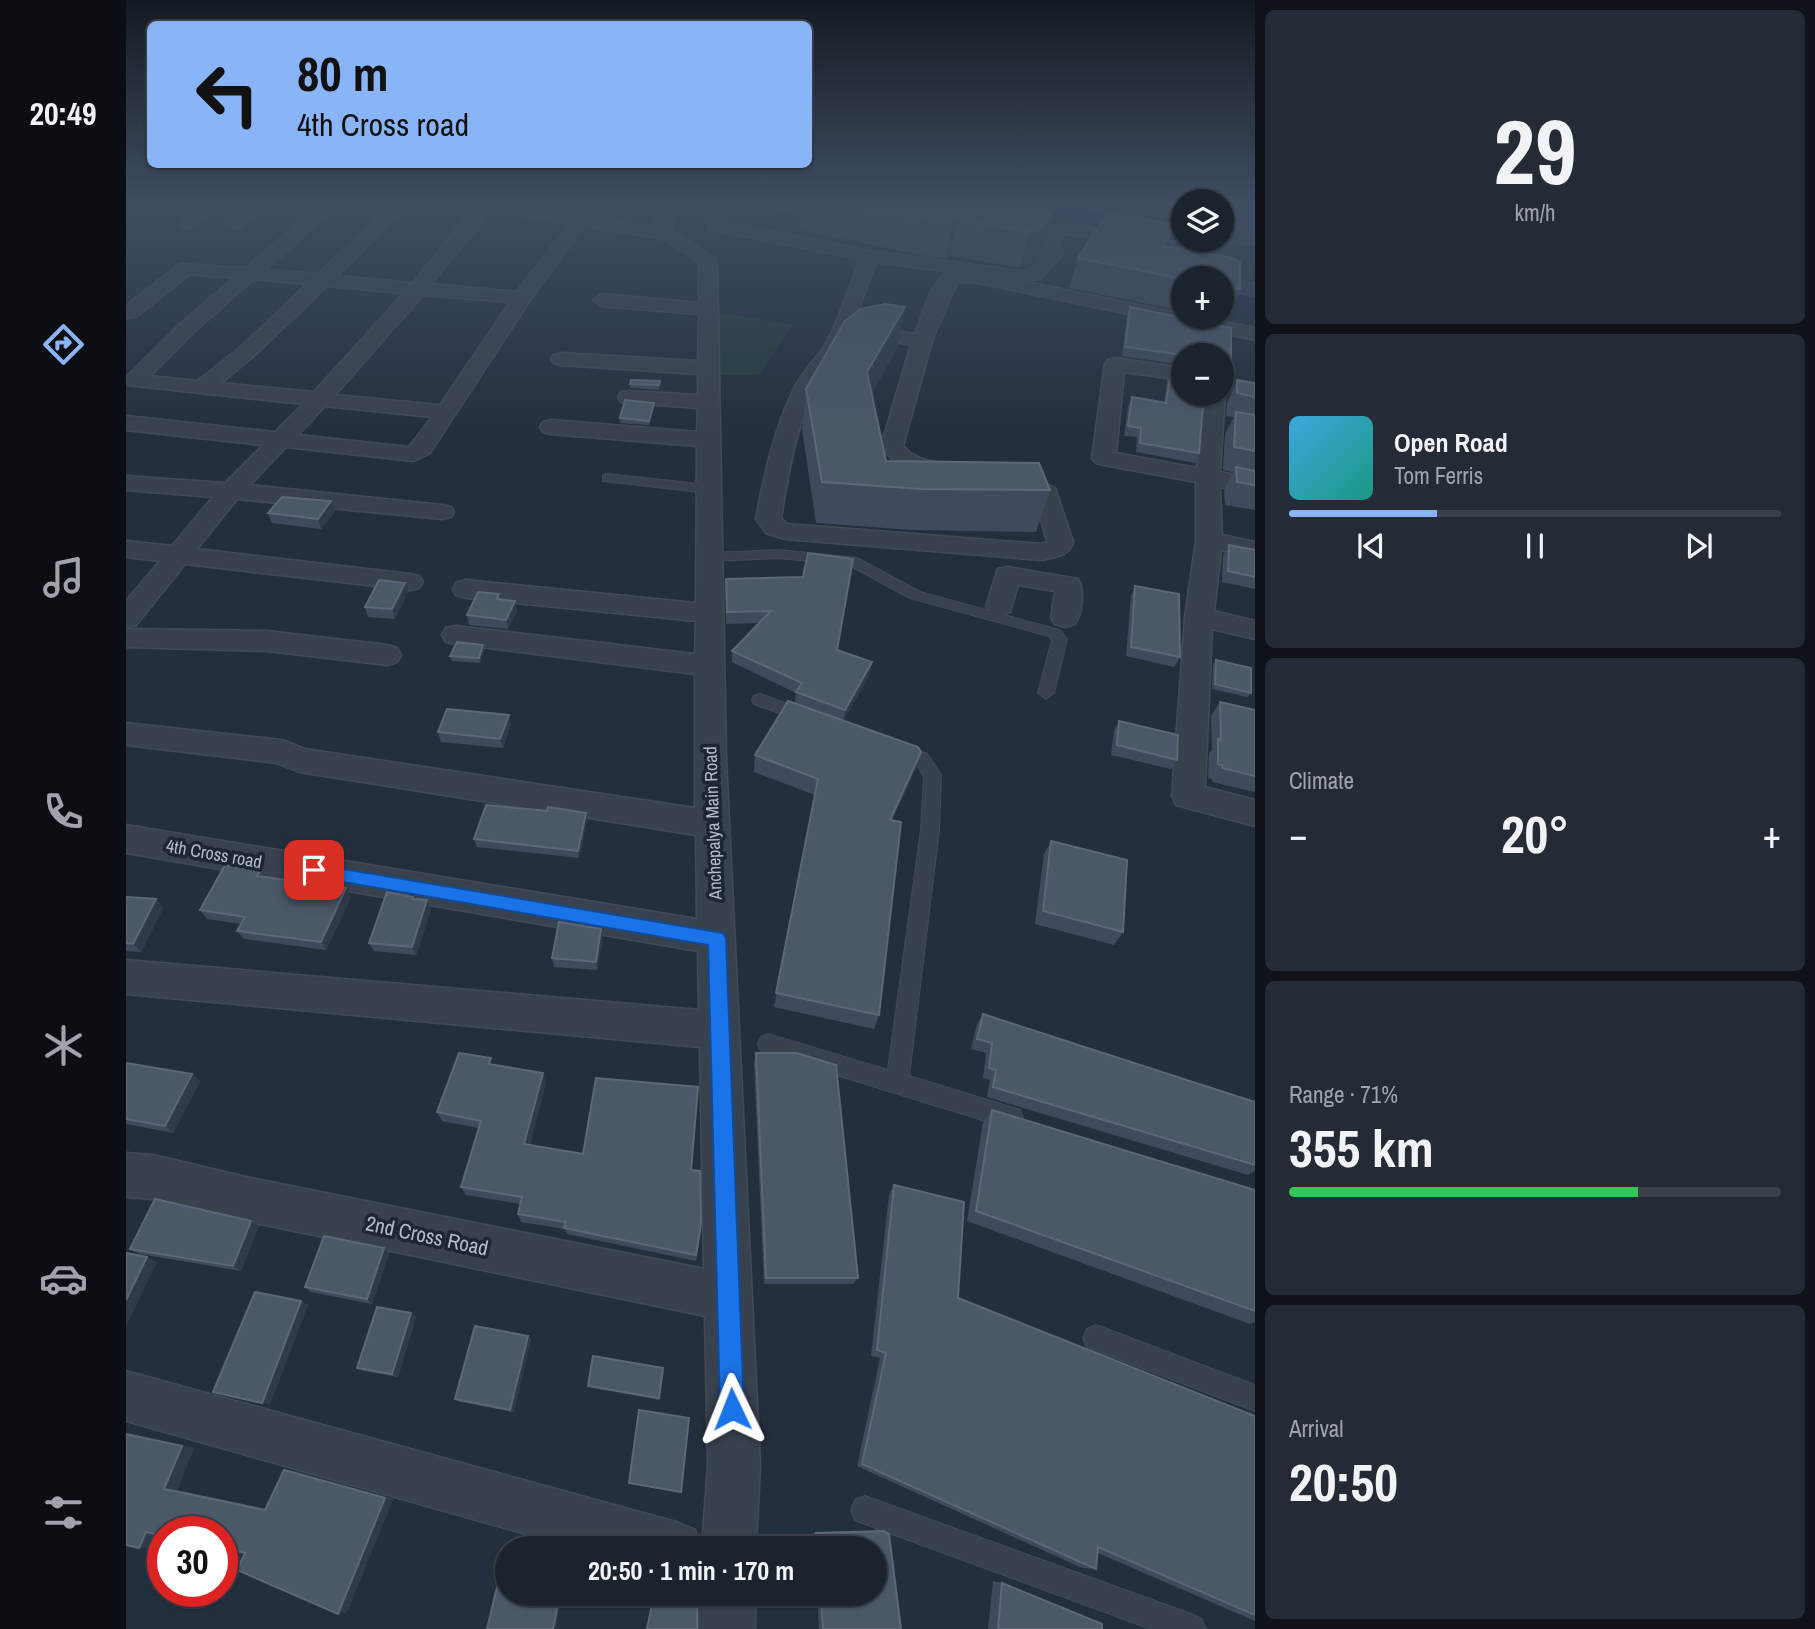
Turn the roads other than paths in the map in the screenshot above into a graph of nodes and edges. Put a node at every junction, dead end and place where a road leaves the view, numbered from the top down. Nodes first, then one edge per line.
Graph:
1 (169, 281) edge
2 (242, 281) edge
3 (322, 281) edge
4 (334, 281) edge
5 (424, 281) edge
6 (535, 281) edge
7 (708, 281) edge
8 (860, 281) edge
9 (948, 281) edge
10 (994, 281) edge
11 (1234, 286) edge
12 (418, 289) junction
13 (1255, 290) edge
14 (522, 298) junction
15 (602, 300) dead end
16 (1171, 302) edge
17 (708, 309) junction
18 (127, 314) edge
19 (1234, 314) edge
20 (1163, 315) junction
21 (1255, 318) edge
22 (1255, 334) edge
23 (922, 341) junction
24 (835, 345) junction
25 (561, 359) dead end
26 (709, 368) junction
27 (1171, 372) edge
28 (204, 387) junction
29 (629, 397) edge
30 (319, 400) junction
31 (709, 402) junction
32 (1223, 406) edge
33 (445, 412) junction
34 (126, 424) edge
35 (551, 427) dead end
36 (281, 439) junction
37 (709, 440) junction
38 (964, 474) edge
39 (1208, 477) junction
40 (607, 478) dead end
41 (990, 478) edge
42 (126, 484) edge
43 (1255, 486) edge
44 (709, 489) junction
45 (230, 492) junction
46 (442, 512) dead end
47 (1209, 540) junction
48 (126, 549) edge
49 (1255, 550) edge
50 (179, 554) junction
51 (709, 557) junction
52 (1006, 562) junction
53 (410, 582) dead end
54 (466, 589) dead end
55 (1000, 606) dead end
56 (709, 613) junction
57 (1199, 617) junction
58 (1065, 618) dead end
59 (126, 619) edge
60 (1255, 630) edge
61 (456, 635) dead end
62 (126, 638) edge
63 (387, 655) dead end
64 (710, 666) junction
65 (1046, 693) dead end
66 (760, 700) dead end
67 (822, 722) edge
68 (126, 734) edge
69 (884, 745) edge
70 (1255, 813) edge
71 (712, 824) junction
72 (126, 839) edge
73 (717, 938) junction
74 (126, 976) edge
75 (719, 1030) junction
76 (768, 1044) dead end
77 (897, 1083) junction
78 (1031, 1123) edge
79 (126, 1175) edge
80 (728, 1297) junction
81 (1097, 1338) dead end
82 (126, 1396) edge
83 (1255, 1398) edge
84 (865, 1510) dead end
85 (629, 1536) edge
86 (730, 1536) edge
87 (728, 1606) edge
88 (727, 1629) edge
89 (1191, 1629) edge

1 - 18 street
2 - 28 street
3 - 28 street
4 - 12 street
5 - 12 street
6 - 14 street
7 - 17 street, Anchepalya Main Road
8 - 24 street
9 - 23 street
10 - 20 street
11 - 13 street
12 - 14 street
12 - 30 street
14 - 33 street
15 - 17 street
16 - 20 street
17 - 26 street, Anchepalya Main Road
19 - 21 street
20 - 22 street
23 - 24 street
23 - 38 street
24 - 52 street
25 - 26 street
26 - 31 street, Anchepalya Main Road
27 - 39 street
28 - 30 street
29 - 31 street
30 - 33 street
30 - 36 street
31 - 37 street, Anchepalya Main Road
32 - 39 street
33 - 36 street
34 - 36 street
35 - 37 street
36 - 45 street
37 - 44 street, Anchepalya Main Road
39 - 43 street
39 - 47 street
40 - 44 lane
41 - 52 street
42 - 45 street
44 - 51 street, Anchepalya Main Road
45 - 46 street
45 - 50 street
47 - 49 street
47 - 57 street
48 - 50 street
50 - 53 street
50 - 59 street
51 - 56 street, Anchepalya Main Road
51 - 65 lane
52 - 55 street
52 - 58 street
54 - 56 street
56 - 64 street, Anchepalya Main Road
57 - 60 street
57 - 70 street
61 - 64 street
62 - 63 street
64 - 71 street, Anchepalya Main Road
66 - 67 lane
68 - 71 street
69 - 77 lane
71 - 73 street, Anchepalya Main Road
72 - 73 street, 4th Cross road
73 - 75 street, Anchepalya Main Road
74 - 75 street
75 - 80 street, Anchepalya Main Road
76 - 77 lane
77 - 78 lane
79 - 80 street, 2nd Cross Road
80 - 86 street, Anchepalya Main Road
81 - 83 lane
82 - 85 street
84 - 89 lane
87 - 88 street

